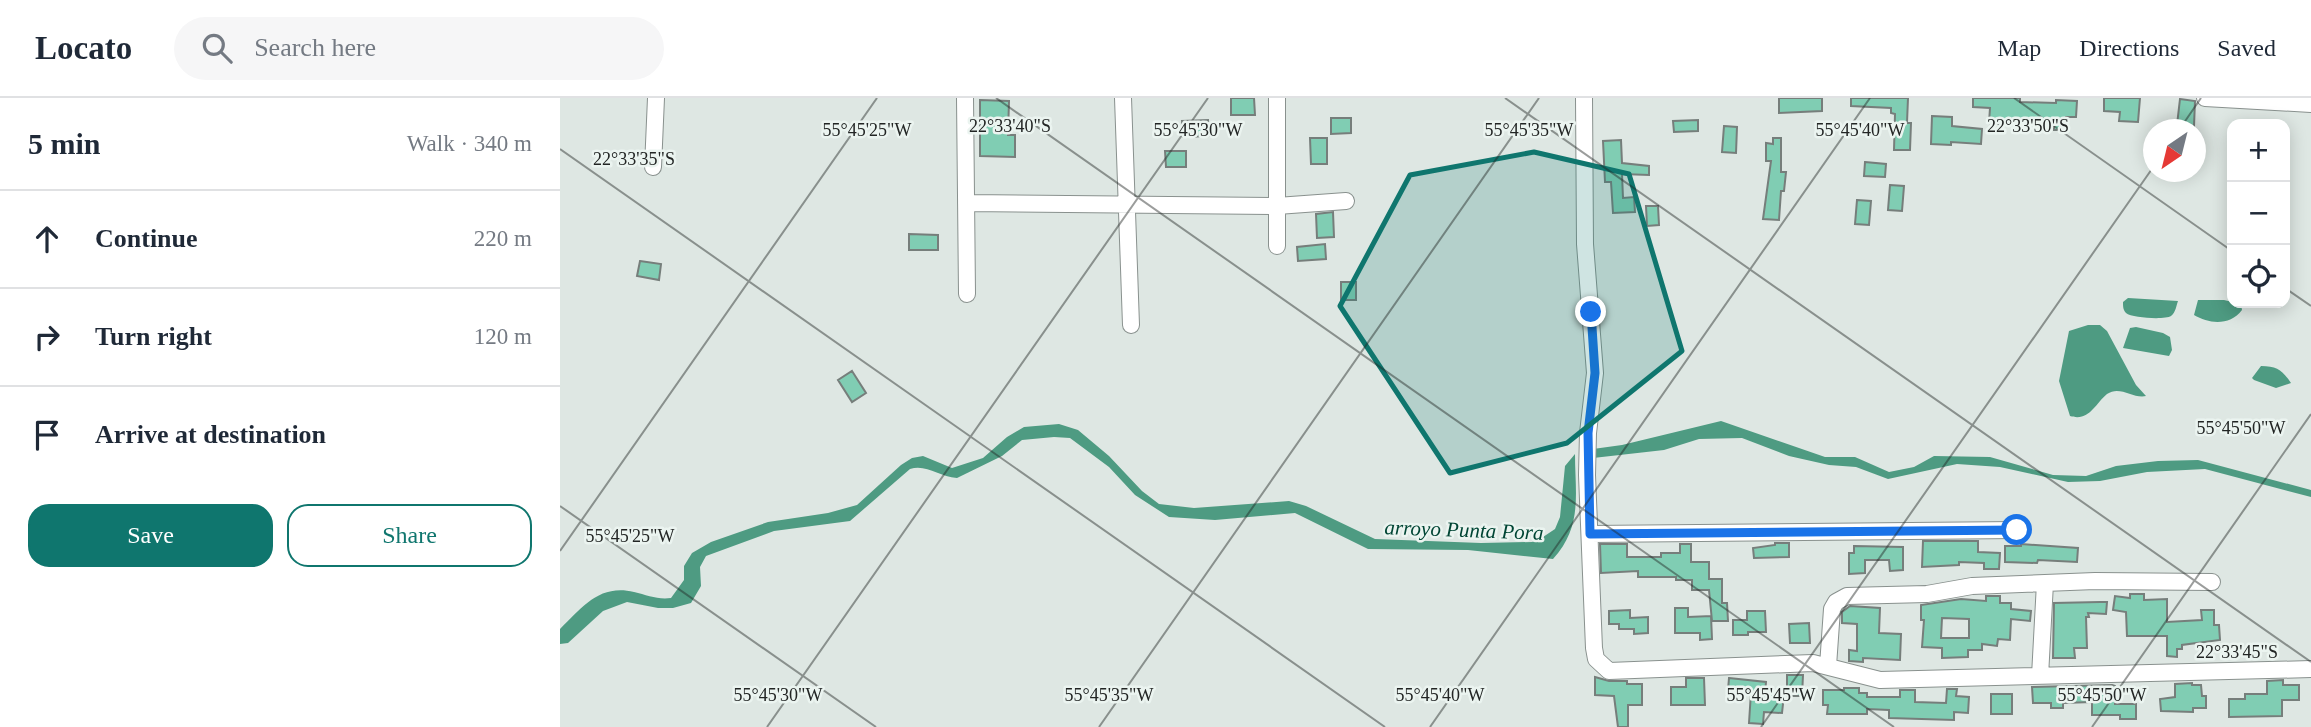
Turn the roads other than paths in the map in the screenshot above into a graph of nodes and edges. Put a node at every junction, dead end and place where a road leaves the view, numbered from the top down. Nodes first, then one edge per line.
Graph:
1 (656, 98) edge
2 (965, 98) edge
3 (1123, 98) edge
4 (1277, 98) edge
5 (1584, 98) edge
6 (2205, 98) edge
7 (2311, 104) edge
8 (653, 167) dead end
9 (1346, 201) dead end
10 (966, 203) junction
11 (1127, 204) junction
12 (1277, 205) junction
13 (1277, 246) dead end
14 (967, 294) dead end
15 (1131, 325) dead end
16 (2017, 530) dead end
17 (1590, 534) junction
18 (2212, 582) dead end
19 (2045, 583) junction
20 (1828, 667) junction
21 (2311, 669) edge
22 (2040, 676) junction

1 - 8 street
2 - 10 street
3 - 11 street
4 - 12 street
5 - 17 street
6 - 7 street
9 - 12 street
10 - 11 street
10 - 14 street
11 - 12 street
11 - 15 street
12 - 13 street
16 - 17 street
17 - 20 street
18 - 19 street
19 - 20 street
19 - 22 street
20 - 22 street
21 - 22 street

